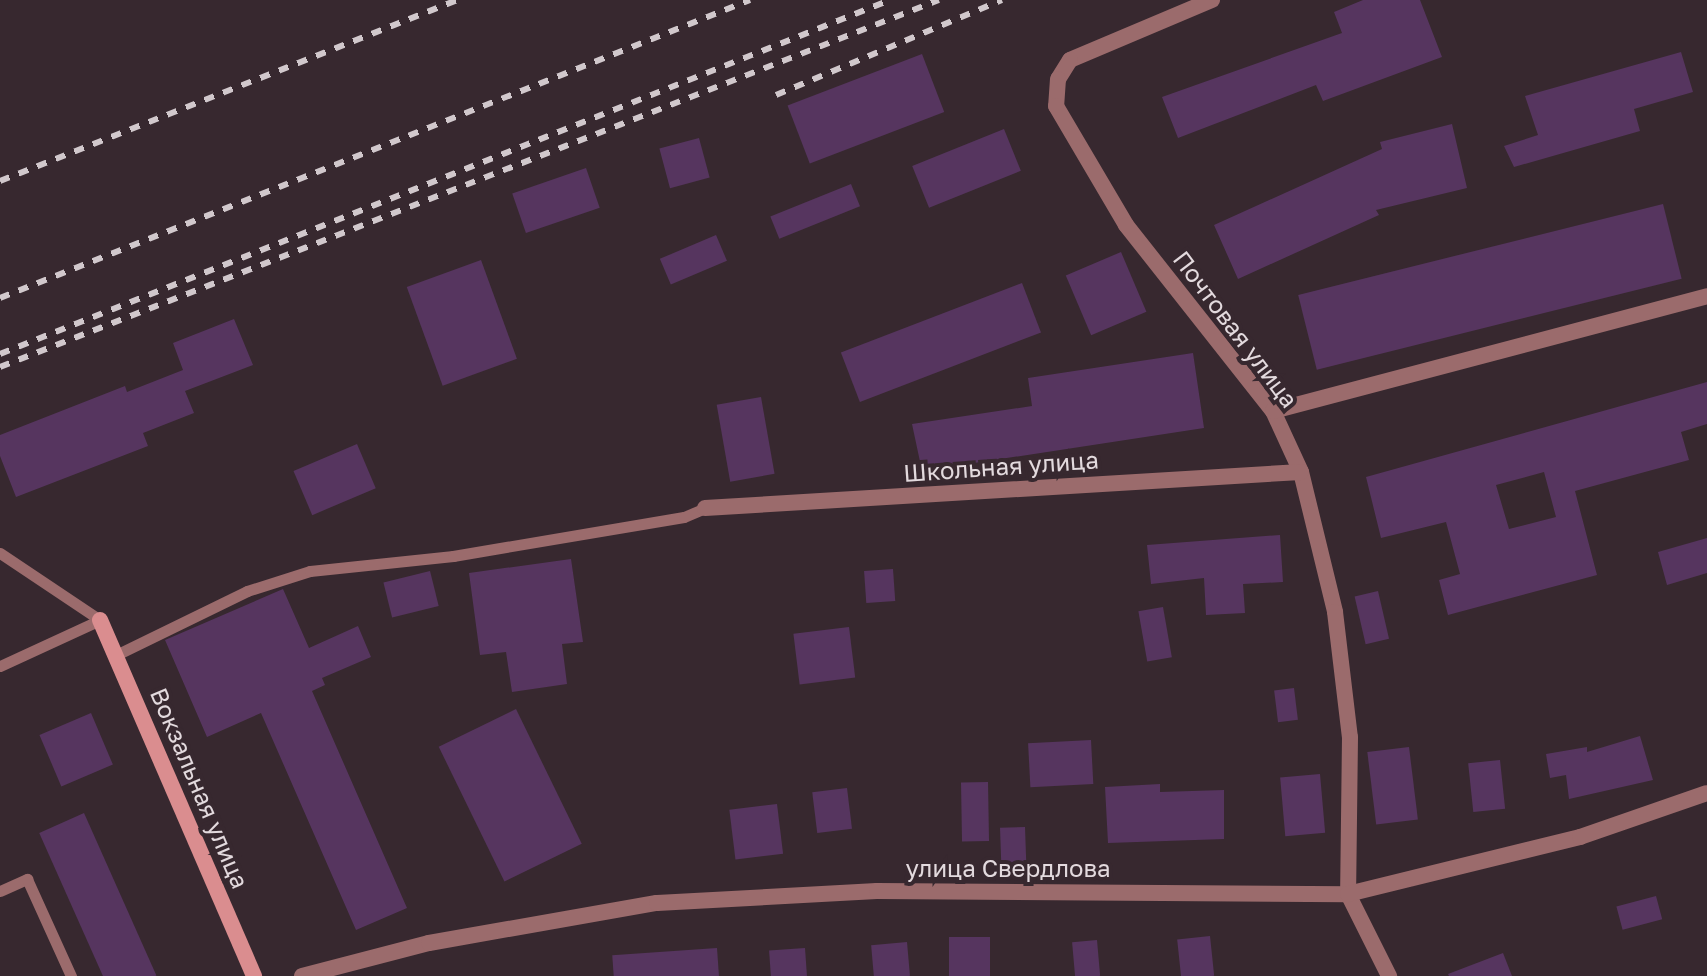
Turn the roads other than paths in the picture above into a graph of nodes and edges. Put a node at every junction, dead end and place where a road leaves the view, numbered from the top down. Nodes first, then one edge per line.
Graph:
1 (1212, 0) edge
2 (1707, 296) edge
3 (1273, 411) junction
4 (1301, 472) junction
5 (705, 508) joint
6 (0, 553) edge
7 (100, 620) junction
8 (116, 655) junction
9 (0, 666) edge
10 (1707, 793) edge
11 (0, 891) edge
12 (1348, 894) junction
13 (71, 976) edge
14 (254, 976) edge
15 (302, 976) edge
16 (1389, 976) edge

1 - 3 street, Почтовая улица
2 - 3 street
3 - 4 street, Почтовая улица
4 - 5 street, Школьная улица
4 - 12 street, Почтовая улица
5 - 8 lane
6 - 7 lane
7 - 8 street, Вокзальная улица
7 - 9 lane
8 - 14 street, Вокзальная улица
10 - 12 street, улица Свердлова
11 - 13 lane
12 - 15 street, улица Свердлова
12 - 16 street, Почтовая улица

